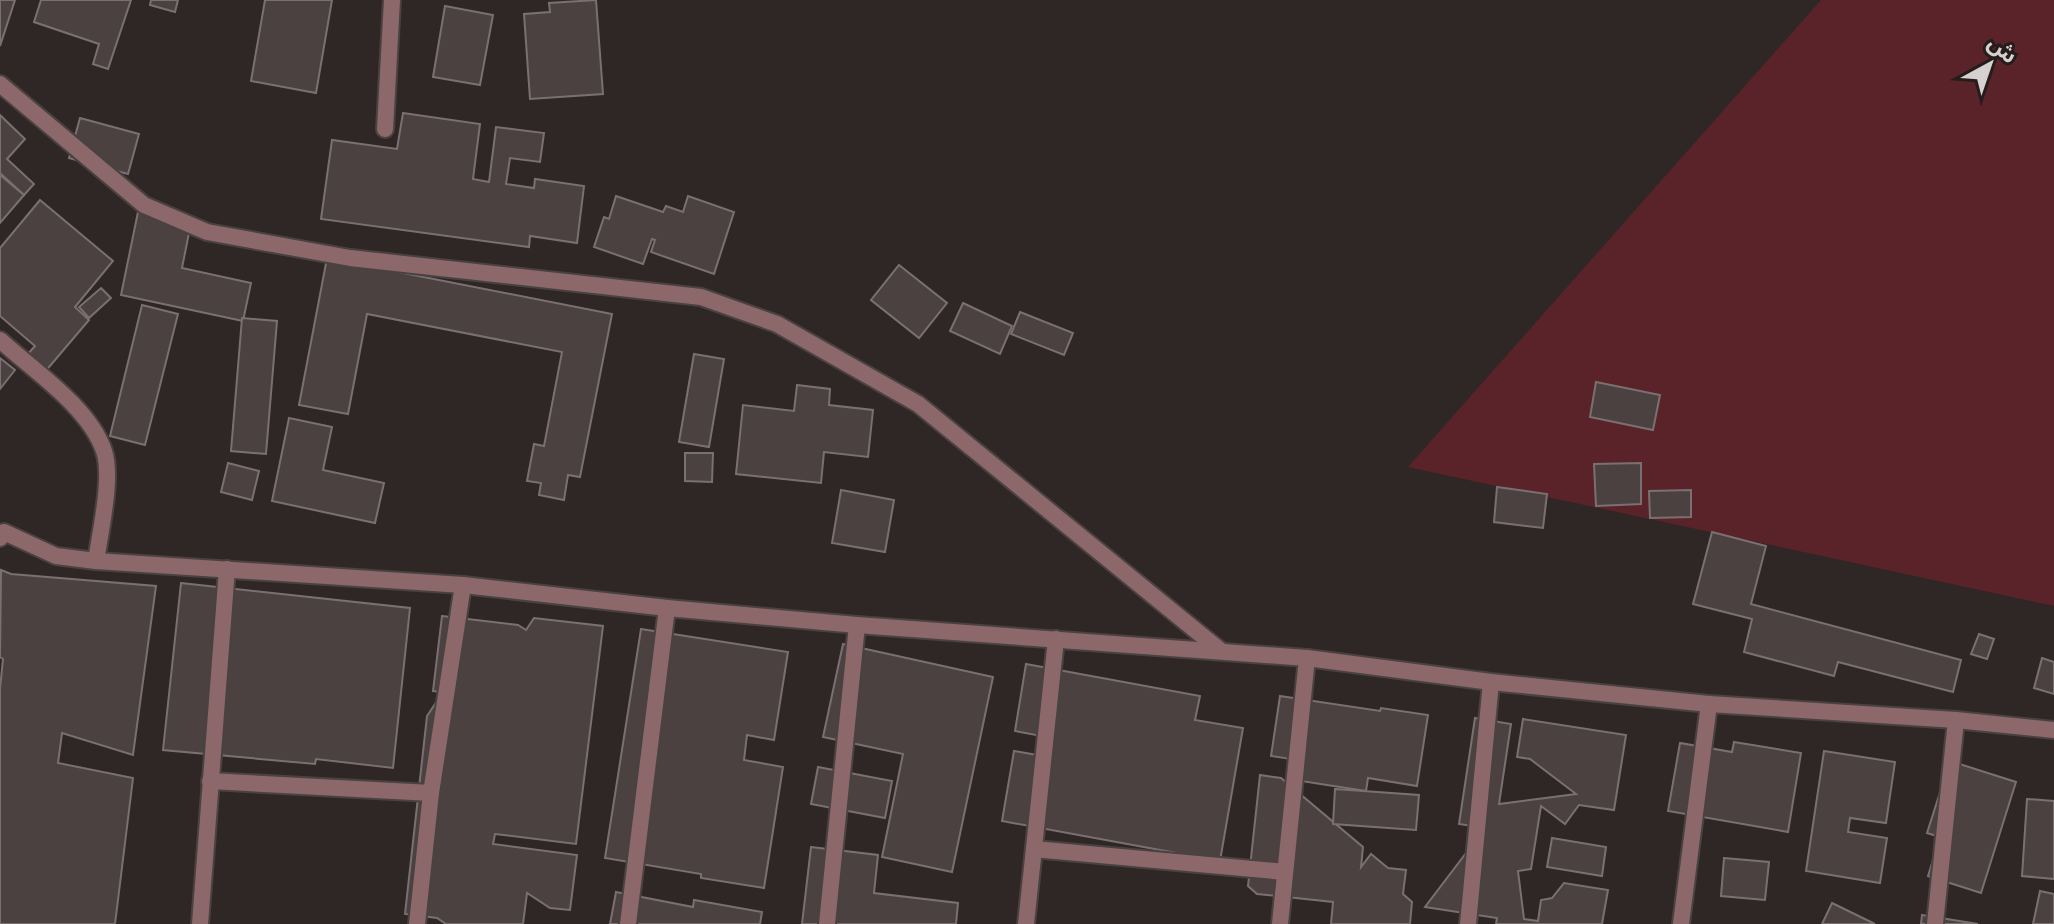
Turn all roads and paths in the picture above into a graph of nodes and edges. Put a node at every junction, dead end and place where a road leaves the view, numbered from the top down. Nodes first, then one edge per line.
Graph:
1 (392, 0) edge
2 (0, 84) edge
3 (385, 129) dead end
4 (0, 340) edge
5 (0, 538) edge
6 (96, 561) junction
7 (227, 569) junction
8 (463, 585) junction
9 (667, 608) junction
10 (857, 625) junction
11 (1056, 639) junction
12 (1221, 651) junction
13 (1307, 658) junction
14 (1491, 682) junction
15 (1709, 704) junction
16 (1956, 720) junction
17 (2054, 730) edge
18 (210, 781) junction
19 (431, 793) junction
20 (1034, 849) junction
21 (1285, 872) junction
22 (200, 924) edge
23 (417, 924) edge
24 (628, 924) edge
25 (827, 924) edge
26 (1026, 924) edge
27 (1280, 924) edge
28 (1468, 924) edge
29 (1681, 924) edge
30 (1935, 924) edge

1 - 3 street
2 - 12 street
4 - 6 street
5 - 6 street
6 - 7 street
7 - 8 street
7 - 18 street
8 - 9 street
8 - 19 street
9 - 10 street
9 - 24 street
10 - 11 street
10 - 25 street
11 - 12 street
11 - 20 street
12 - 13 street
13 - 14 street
13 - 21 street
14 - 15 street
14 - 28 street
15 - 16 street
15 - 29 street
16 - 17 street
16 - 30 street
18 - 19 street
18 - 22 street
19 - 23 street
20 - 21 street
20 - 26 street
21 - 27 street

